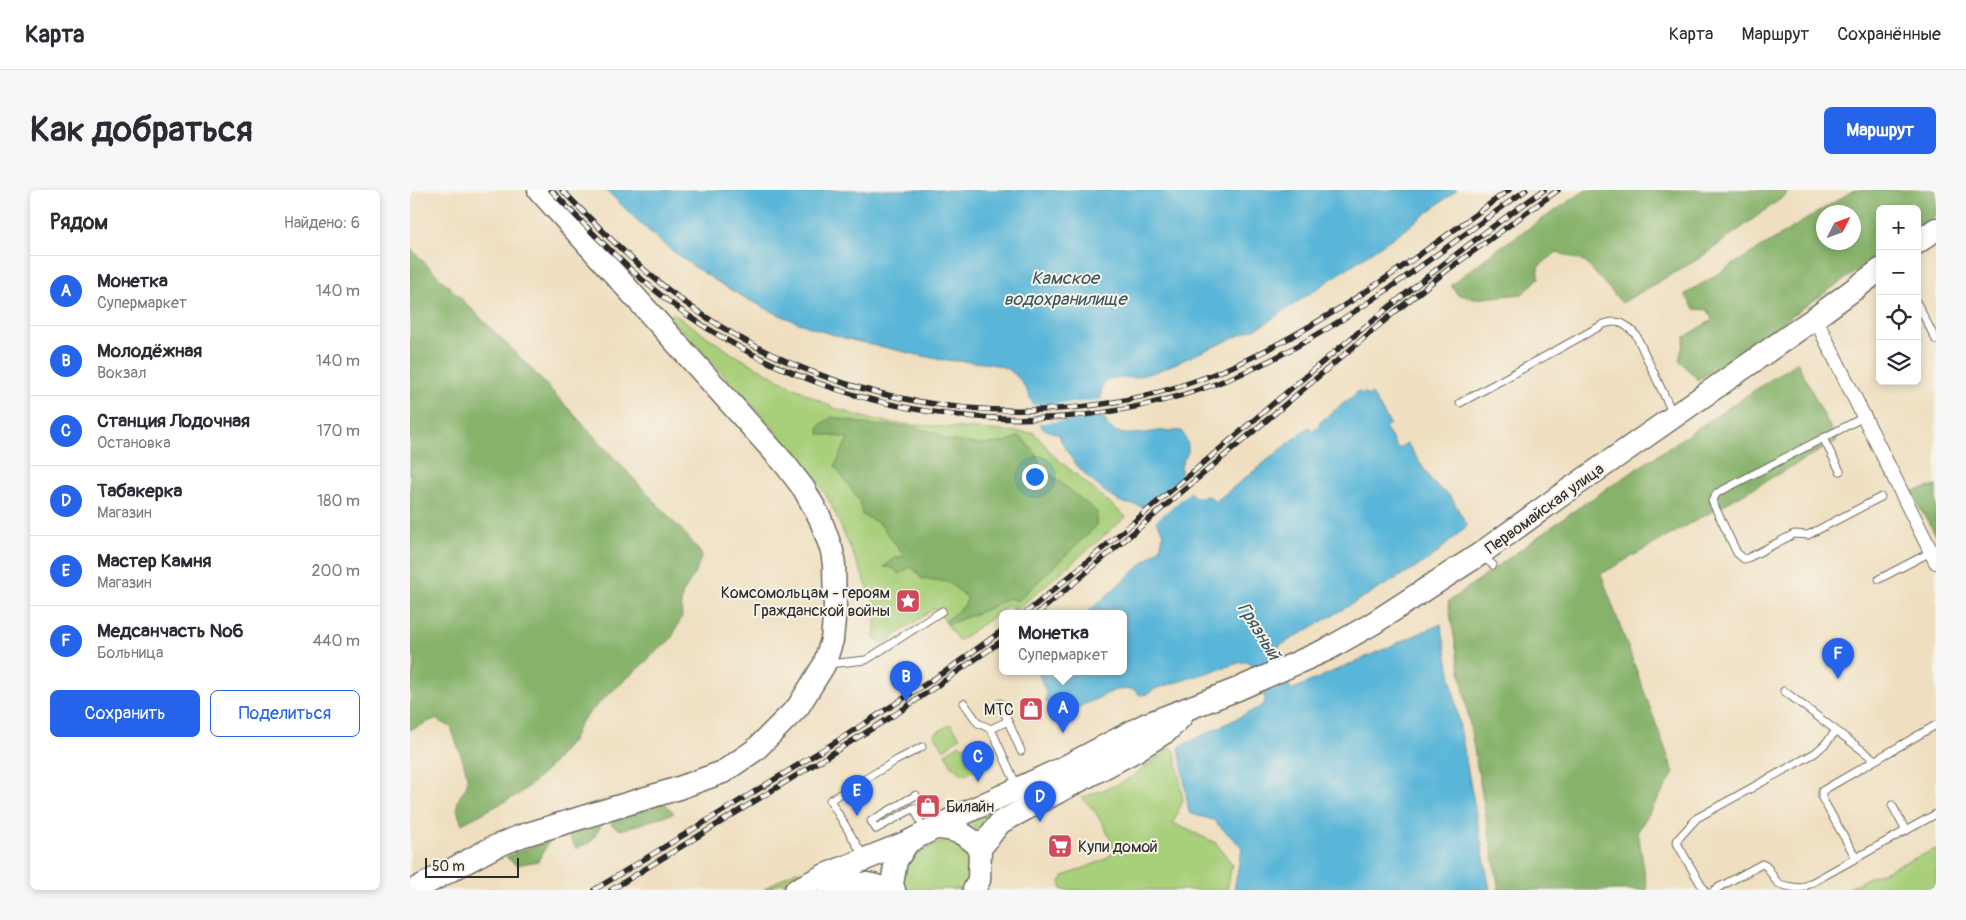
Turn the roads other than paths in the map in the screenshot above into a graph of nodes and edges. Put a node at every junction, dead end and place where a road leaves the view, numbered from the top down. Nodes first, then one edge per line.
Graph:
1 (539, 190) edge
2 (1936, 230) edge
3 (1921, 240) edge
4 (1876, 273) edge
5 (1921, 311) edge
6 (1815, 318) junction
7 (1936, 340) edge
8 (1460, 403) dead end
9 (1674, 416) junction
10 (1864, 417) junction
11 (1823, 438) junction
12 (1840, 471) dead end
13 (1881, 497) dead end
14 (1934, 557) edge
15 (1879, 579) dead end
16 (942, 610) dead end
17 (824, 665) junction
18 (1784, 691) dead end
19 (964, 703) dead end
20 (1000, 703) dead end
21 (1187, 710) junction
22 (1008, 721) junction
23 (1936, 725) edge
24 (991, 729) junction
25 (1836, 731) junction
26 (922, 747) dead end
27 (1021, 751) dead end
28 (1875, 760) junction
29 (1018, 789) junction
30 (916, 795) dead end
31 (909, 799) junction
32 (1892, 805) dead end
33 (914, 808) junction
34 (1936, 814) edge
35 (1906, 831) junction
36 (923, 834) junction
37 (980, 848) junction
38 (865, 858) junction
39 (1856, 858) junction
40 (442, 884) edge
41 (414, 890) edge
42 (796, 890) edge
43 (830, 890) edge
44 (886, 890) edge
45 (894, 890) edge
46 (974, 890) edge
47 (1704, 890) edge
48 (1714, 890) edge

1 - 17 main road
2 - 3 main road
4 - 6 main road, Первомайская улица
5 - 7 lane
6 - 9 main road, Первомайская улица
6 - 10 street
8 - 9 lane
9 - 21 main road, Первомайская улица
10 - 11 lane
10 - 14 street
11 - 12 lane
11 - 13 lane
14 - 15 lane
16 - 17 lane
17 - 40 main road
18 - 25 lane
19 - 24 lane
20 - 22 lane
21 - 29 main road, Первомайская улица
21 - 37 main road, Первомайская улица
22 - 24 lane
22 - 27 lane
23 - 28 lane
24 - 29 lane
25 - 28 lane
25 - 47 lane
26 - 38 lane
28 - 39 lane
29 - 36 main road, Первомайская улица
30 - 31 lane
31 - 33 lane
31 - 33 lane
32 - 35 lane
33 - 36 lane
34 - 35 lane
35 - 39 lane
36 - 37 main road
36 - 38 main road, Первомайская улица
36 - 45 main road
37 - 46 main road
38 - 42 main road, Первомайская улица
39 - 48 lane
40 - 41 main road
43 - 44 main road

